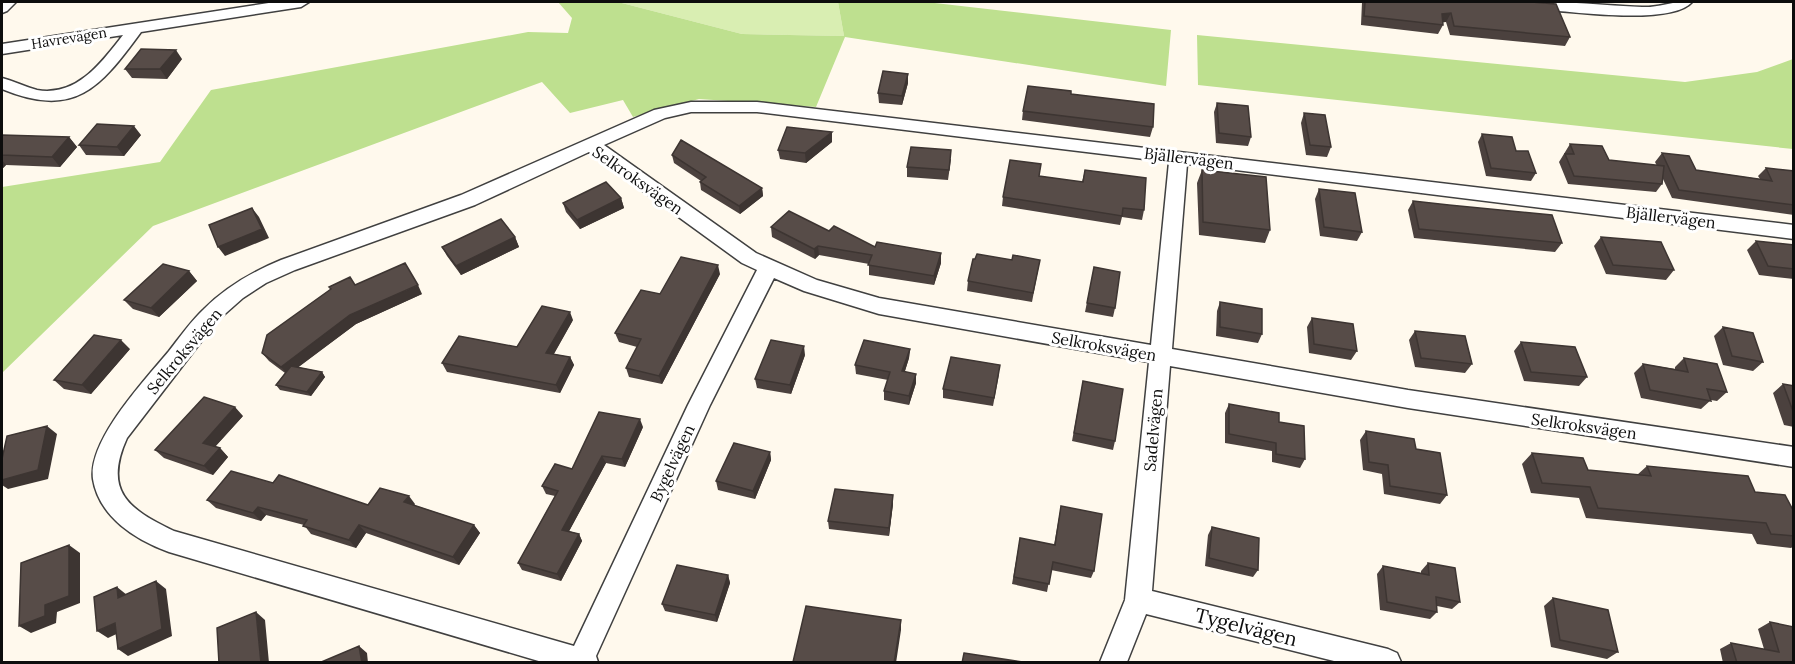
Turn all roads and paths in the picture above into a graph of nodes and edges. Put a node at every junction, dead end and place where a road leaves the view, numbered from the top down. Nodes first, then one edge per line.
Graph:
1 (8, 2) edge
2 (301, 2) edge
3 (1516, 2) edge
4 (1684, 2) edge
5 (2, 8) edge
6 (136, 28) junction
7 (2, 49) edge
8 (2, 83) edge
9 (590, 144) junction
10 (1179, 157) junction
11 (1794, 232) edge
12 (769, 267) junction
13 (1159, 356) junction
14 (1794, 457) edge
15 (1138, 600) junction
16 (582, 662) edge
17 (1113, 663) edge
18 (1389, 663) edge

1 - 5 street
2 - 6 street, Havrevägen
3 - 4 street
6 - 7 street, Havrevägen
6 - 8 street, Havrevägen
9 - 10 street, Bjällervägen
9 - 12 street, Selkroksvägen
9 - 16 street, Selkroksvägen
10 - 11 street, Bjällervägen
10 - 13 street, Sadelvägen
12 - 13 street, Selkroksvägen
12 - 16 street, Bygelvägen
13 - 14 street, Selkroksvägen
13 - 15 street, Sadelvägen
15 - 17 street, Sadelvägen
15 - 18 street, Tygelvägen

